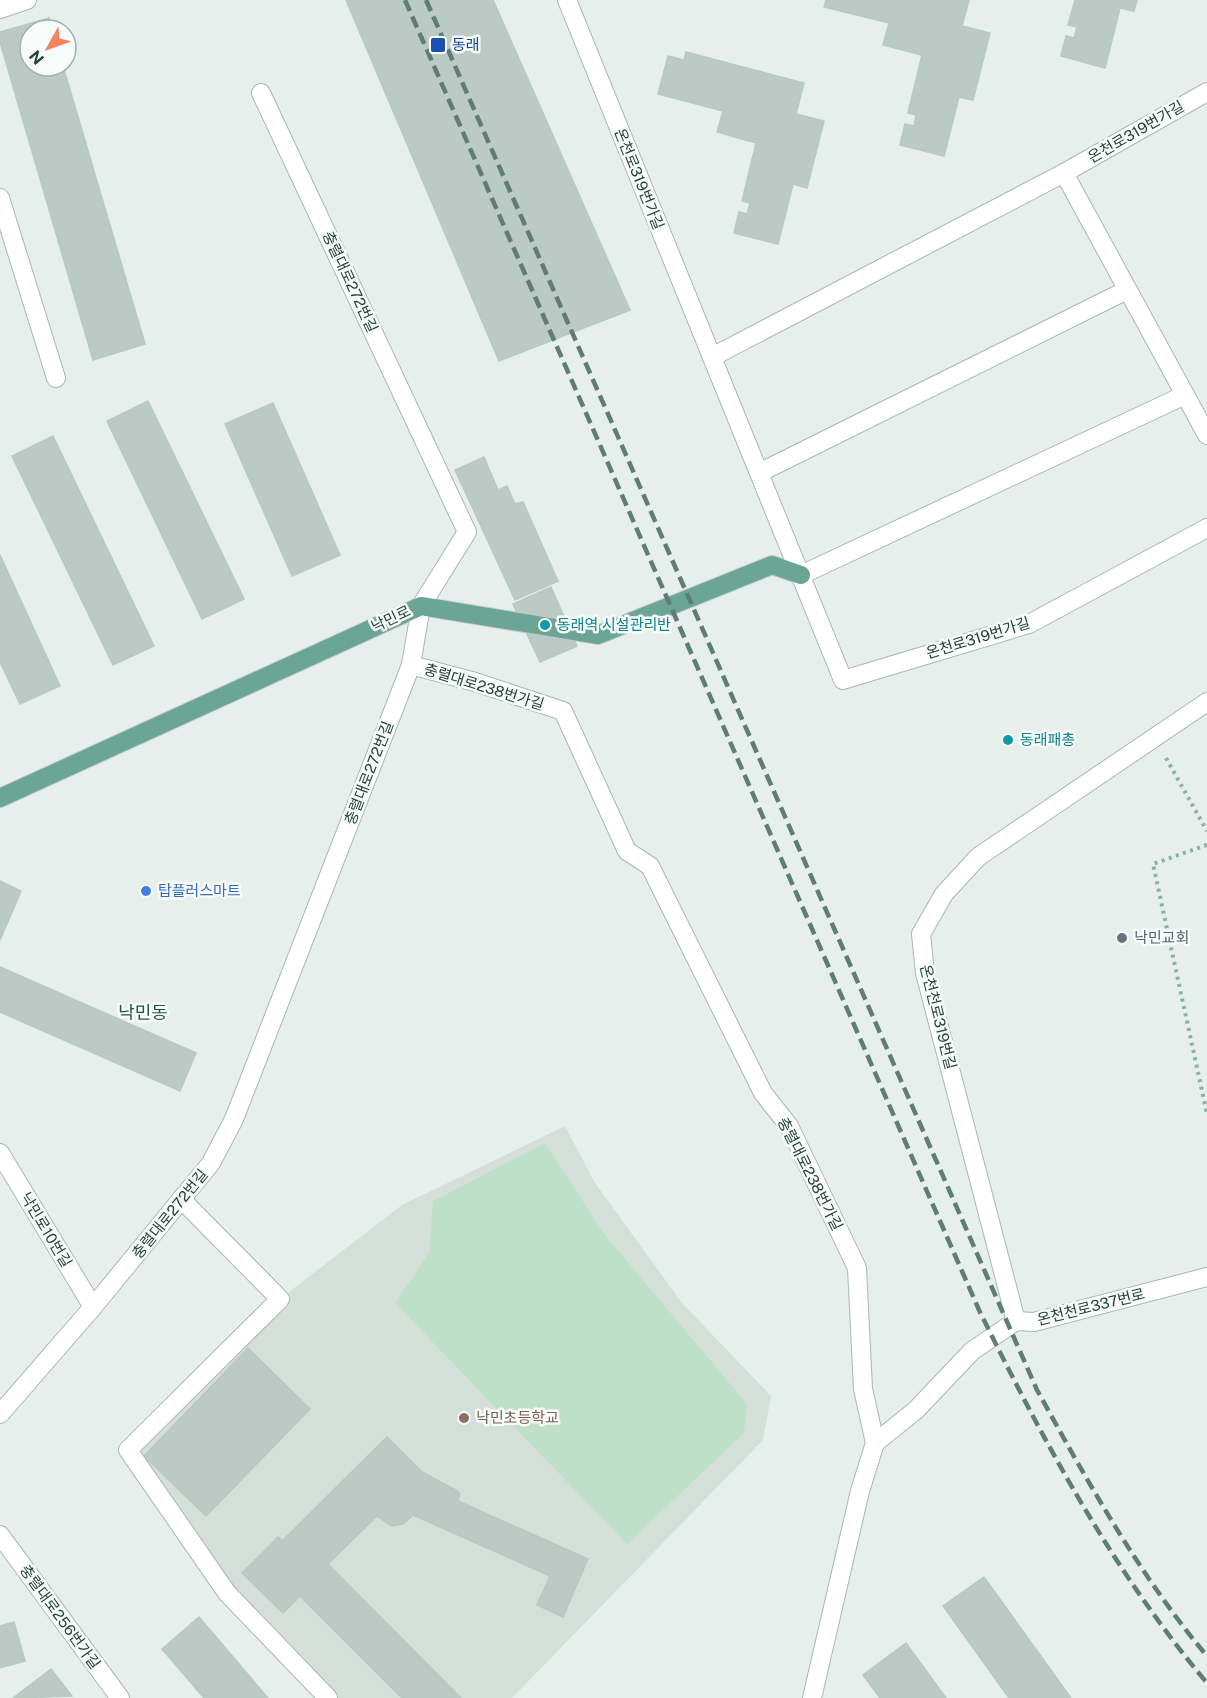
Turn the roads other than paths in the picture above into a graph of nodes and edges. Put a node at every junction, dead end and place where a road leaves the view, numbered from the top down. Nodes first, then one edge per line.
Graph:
1 (27, 0) edge
2 (567, 0) edge
3 (0, 9) edge
4 (1207, 92) edge
5 (261, 93) dead end
6 (1064, 173) junction
7 (0, 198) edge
8 (1127, 290) junction
9 (712, 357) junction
10 (56, 378) dead end
11 (1185, 395) junction
12 (1207, 435) edge
13 (759, 473) junction
14 (1207, 528) edge
15 (801, 575) junction
16 (421, 606) junction
17 (411, 665) junction
18 (1207, 702) edge
19 (0, 798) edge
20 (0, 1153) edge
21 (181, 1199) junction
22 (1207, 1277) edge
23 (93, 1307) junction
24 (1016, 1321) junction
25 (0, 1414) edge
26 (876, 1443) junction
27 (0, 1535) edge
28 (120, 1698) edge
29 (328, 1698) edge
30 (812, 1698) edge

1 - 3 street
2 - 9 street, 온천로319번가길
4 - 6 street, 온천로319번가길
5 - 16 street, 충렬대로272번길
6 - 8 street
6 - 9 street, 온천로319번가길
7 - 10 street
8 - 11 street
8 - 13 street
9 - 13 street, 온천로319번가길
11 - 12 street
11 - 15 street
13 - 15 street, 온천로319번가길
14 - 15 street, 온천로319번가길
15 - 16 main road, 낙민로
16 - 17 street, 충렬대로272번길
16 - 19 main road, 낙민로
17 - 21 street, 충렬대로272번길
17 - 26 street, 충렬대로238번가길
18 - 24 street, 온천천로319번길
20 - 23 street, 낙민로10번길
21 - 23 street, 충렬대로272번길
21 - 29 street
22 - 24 street, 온천천로337번로
23 - 25 street, 충렬대로272번길
24 - 26 street, 온천천로337번로
26 - 30 street
27 - 28 street, 충렬대로256번가길

